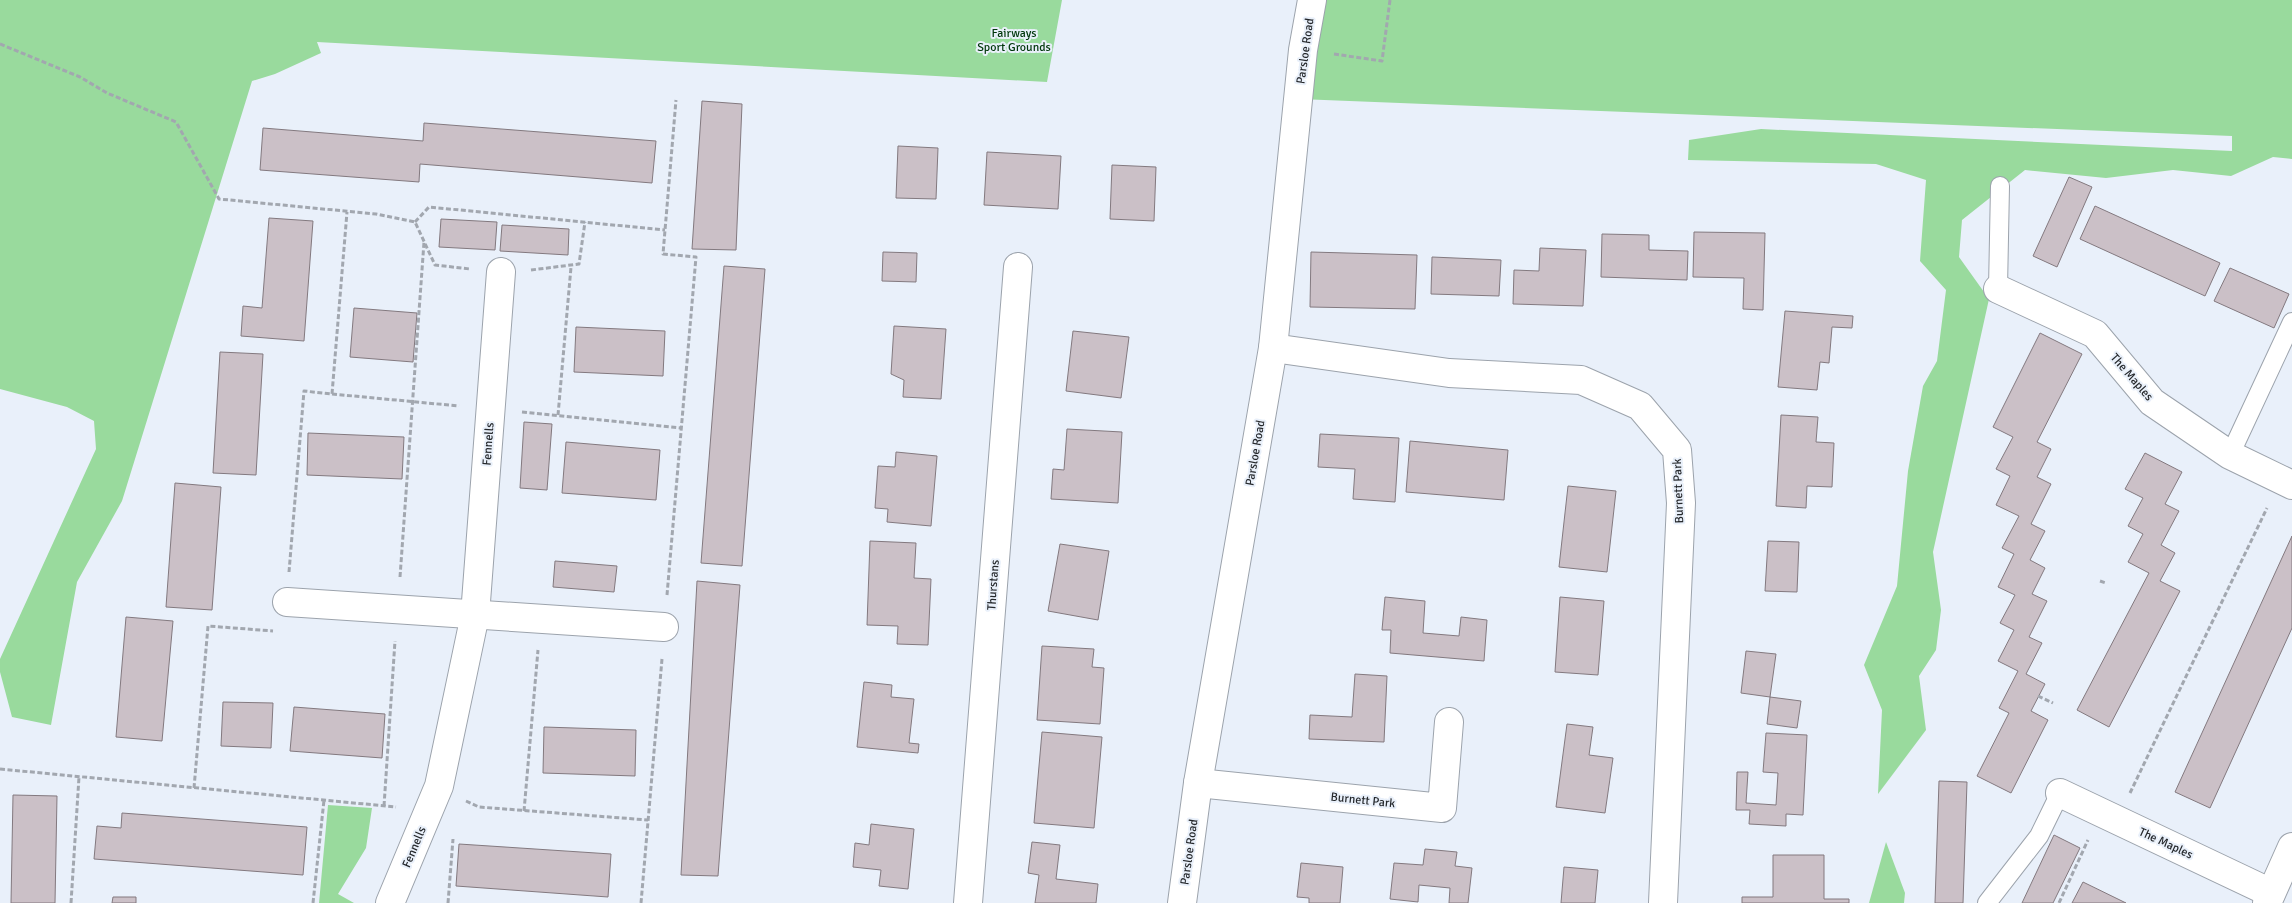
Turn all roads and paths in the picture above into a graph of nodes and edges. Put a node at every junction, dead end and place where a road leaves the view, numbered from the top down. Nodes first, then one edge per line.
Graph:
1 (1312, 0) edge
2 (1390, 0) edge
3 (0, 44) edge
4 (1303, 50) junction
5 (676, 100) dead end
6 (2000, 186) dead end
7 (348, 212) junction
8 (415, 222) junction
9 (585, 222) junction
10 (665, 230) junction
11 (424, 241) junction
12 (570, 267) junction
13 (1018, 267) dead end
14 (502, 272) junction
15 (1998, 289) joint
16 (2292, 322) edge
17 (1273, 348) junction
18 (558, 415) dead end
19 (2230, 455) junction
20 (2286, 482) edge
21 (2100, 581) dead end
22 (2106, 583) dead end
23 (287, 602) junction
24 (398, 610) junction
25 (475, 615) junction
26 (540, 619) junction
27 (664, 627) junction
28 (2038, 696) dead end
29 (2053, 703) dead end
30 (1449, 722) dead end
31 (0, 769) edge
32 (79, 777) junction
33 (1198, 783) junction
34 (194, 788) junction
35 (2060, 793) joint
36 (434, 798) junction
37 (324, 800) junction
38 (384, 806) junction
39 (524, 811) junction
40 (2109, 816) junction
41 (648, 820) junction
42 (453, 834) dead end
43 (2292, 847) edge
44 (2269, 898) edge
45 (71, 903) edge
46 (313, 903) edge
47 (390, 903) edge
48 (448, 903) edge
49 (641, 903) edge
50 (968, 903) edge
51 (1182, 903) edge
52 (1663, 903) edge
53 (1987, 903) edge
54 (2059, 903) edge

1 - 4 street, Parsloe Road
2 - 4 path
3 - 7 path
4 - 17 street, Parsloe Road
5 - 10 path
6 - 15 lane
7 - 8 path
7 - 23 path
8 - 9 path
8 - 11 path
9 - 10 path
9 - 12 path
10 - 27 path
11 - 14 path
11 - 24 path
12 - 14 path
12 - 18 path
13 - 50 street, Thurstans
14 - 25 street, Fennells
15 - 19 street, The Maples
16 - 19 lane
17 - 33 street, Parsloe Road
17 - 52 street, Burnett Park
19 - 20 street, The Maples
20 - 40 path
21 - 22 path
23 - 24 street
23 - 34 path
24 - 25 street
24 - 38 path
25 - 26 street
25 - 36 street, Fennells
26 - 27 street
26 - 39 path
27 - 41 path
28 - 29 path
30 - 33 street, Burnett Park
31 - 32 path
32 - 34 path
32 - 45 path
33 - 51 street, Parsloe Road
34 - 37 path
35 - 40 street, The Maples
35 - 53 lane
36 - 38 path
36 - 39 path
36 - 47 street, Fennells
37 - 38 path
37 - 46 path
39 - 41 path
40 - 44 street, The Maples
40 - 54 path
41 - 49 path
42 - 48 path
43 - 44 street, The Maples

